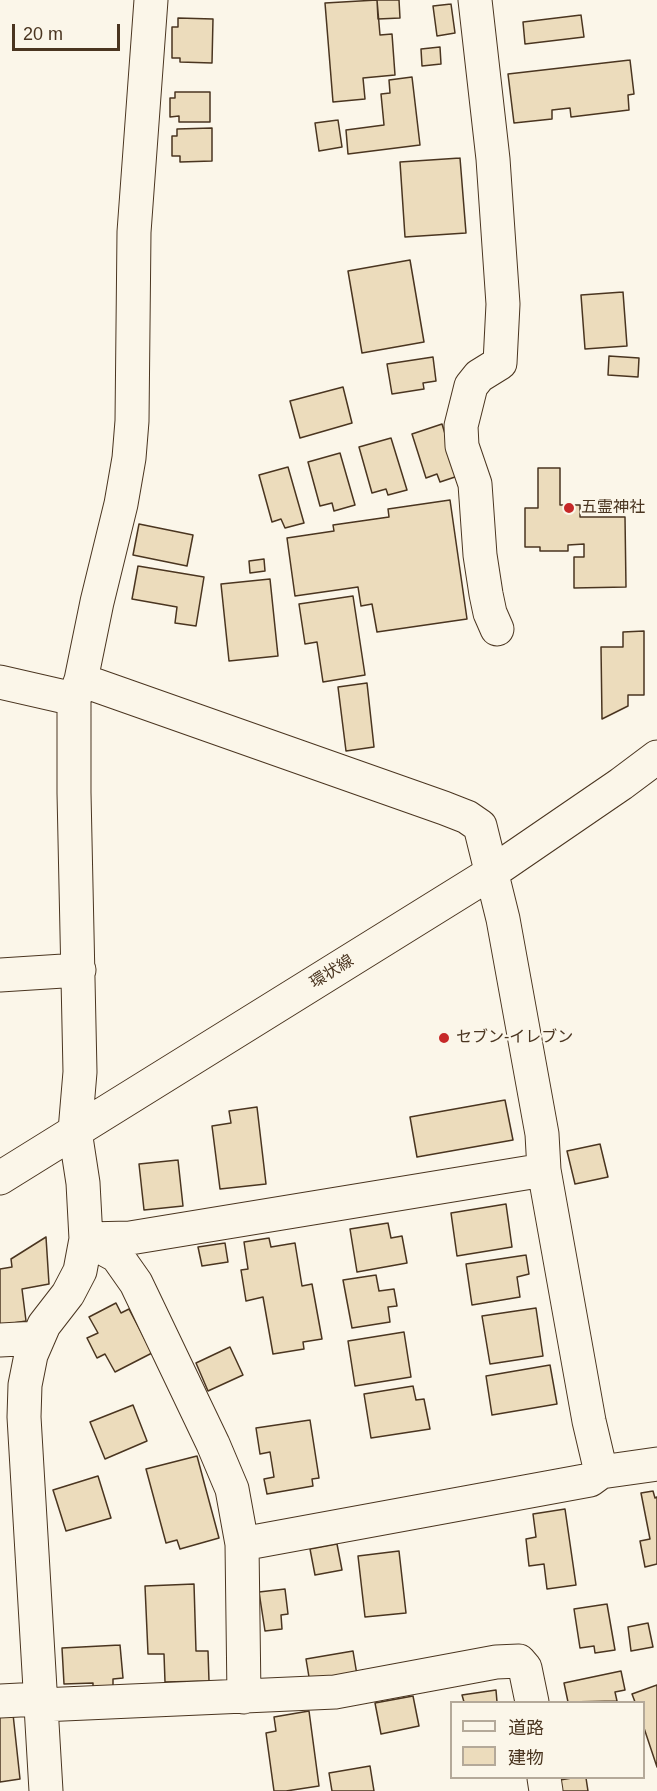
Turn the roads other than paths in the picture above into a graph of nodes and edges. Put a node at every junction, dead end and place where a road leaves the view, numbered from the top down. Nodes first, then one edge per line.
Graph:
1 (151, 0) edge
2 (475, 0) edge
3 (497, 629) dead end
4 (0, 682) edge
5 (78, 690) junction
6 (657, 756) edge
7 (491, 873) junction
8 (79, 970) junction
9 (0, 975) edge
10 (75, 1131) junction
11 (544, 1170) junction
12 (0, 1178) edge
13 (86, 1239) junction
14 (38, 1338) junction
15 (0, 1340) edge
16 (657, 1464) edge
17 (601, 1472) junction
18 (242, 1544) junction
19 (244, 1697) junction
20 (0, 1701) edge
21 (532, 1701) edge
22 (41, 1702) junction
23 (46, 1791) edge

1 - 5 street
2 - 3 street
4 - 5 street
5 - 7 street
5 - 8 street
6 - 7 street, 環状線
7 - 10 street, 環状線
7 - 11 street
8 - 9 street
8 - 10 street
10 - 12 street, 環状線
10 - 13 street
11 - 13 street
11 - 17 street
13 - 14 street
13 - 18 street
14 - 15 street
14 - 22 street
16 - 17 street
17 - 18 street
18 - 19 street
19 - 21 street
19 - 22 street
20 - 22 street
22 - 23 street

